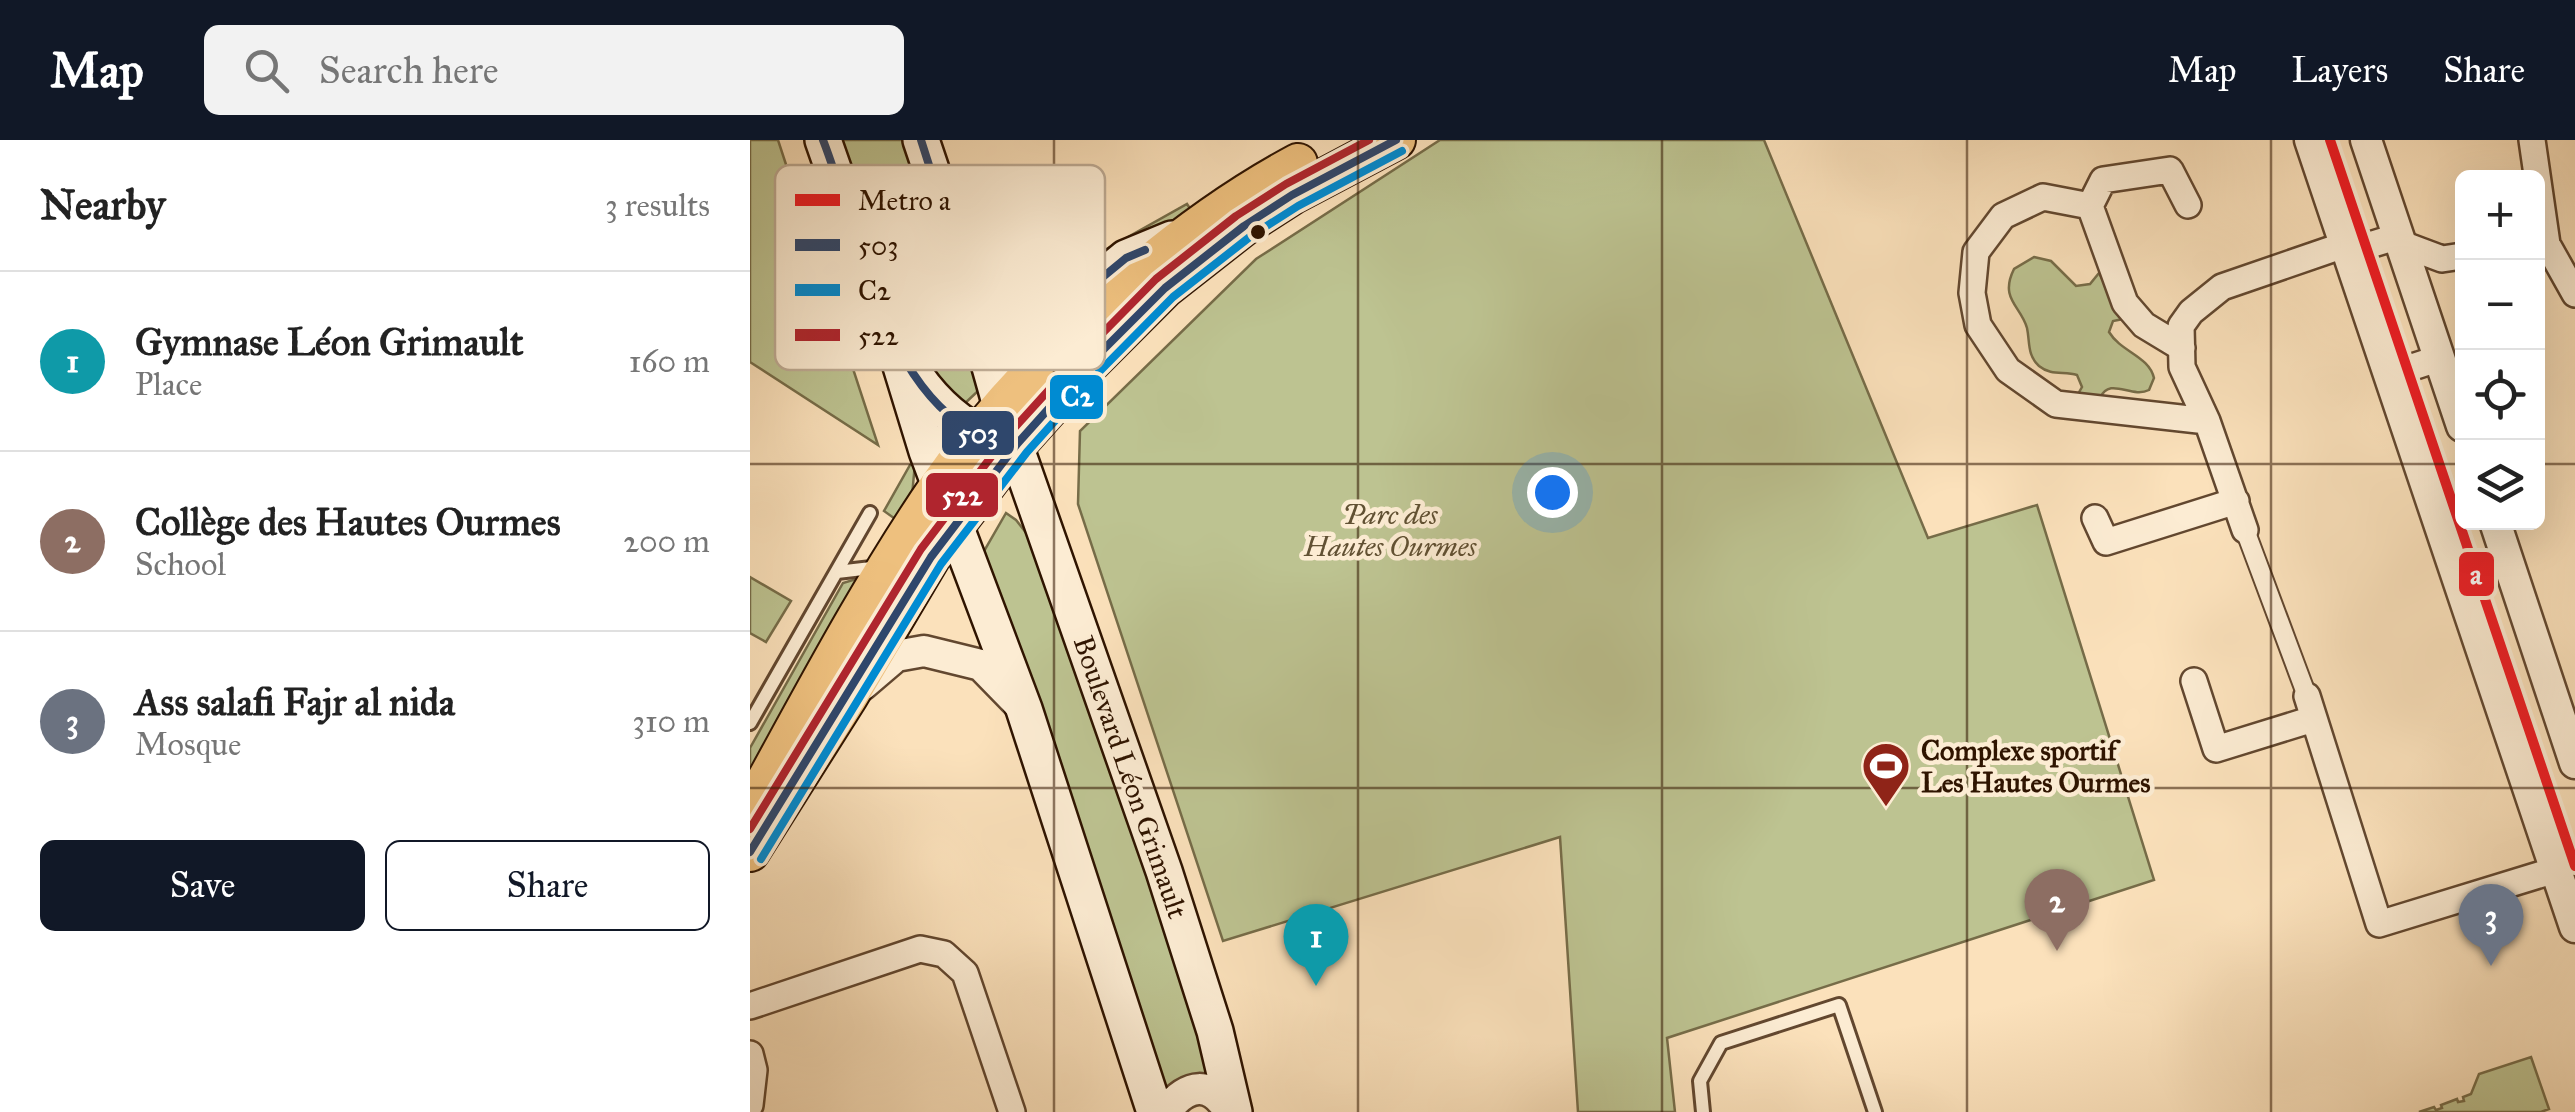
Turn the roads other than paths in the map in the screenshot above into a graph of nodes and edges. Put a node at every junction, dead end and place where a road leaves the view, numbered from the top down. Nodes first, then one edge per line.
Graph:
1 (823, 140) edge
2 (921, 140) edge
3 (1340, 140) edge
4 (1396, 140) edge
5 (2310, 140) edge
6 (2366, 140) edge
7 (2532, 140) edge
8 (832, 165) edge
9 (929, 165) edge
10 (2535, 170) edge
11 (2188, 205) dead end
12 (2090, 206) junction
13 (1195, 230) junction
14 (2400, 240) junction
15 (2575, 241) edge
16 (2545, 245) edge
17 (2345, 249) junction
18 (2545, 249) edge
19 (2452, 258) edge
20 (1105, 275) edge
21 (2575, 294) edge
22 (2420, 300) junction
23 (1105, 304) edge
24 (1105, 348) edge
25 (2182, 348) junction
26 (2440, 358) junction
27 (904, 370) edge
28 (915, 370) edge
29 (982, 370) edge
30 (1039, 370) edge
31 (1083, 370) edge
32 (2388, 375) junction
33 (2455, 404) edge
34 (990, 420) junction
35 (2207, 421) junction
36 (1017, 444) junction
37 (940, 484) junction
38 (980, 493) junction
39 (2236, 501) junction
40 (870, 514) dead end
41 (2095, 518) dead end
42 (956, 522) junction
43 (2245, 530) joint
44 (2497, 530) edge
45 (1058, 564) junction
46 (888, 566) junction
47 (837, 572) junction
48 (2194, 681) dead end
49 (848, 697) junction
50 (2310, 707) junction
51 (1024, 709) junction
52 (750, 724) edge
53 (2575, 763) edge
54 (750, 809) edge
55 (750, 852) edge
56 (2555, 870) junction
57 (2575, 927) edge
58 (750, 1006) edge
59 (750, 1054) edge
60 (750, 1104) edge
61 (1012, 1112) edge
62 (1155, 1112) edge
63 (1166, 1112) edge
64 (1232, 1112) edge
65 (1703, 1112) edge
66 (1876, 1112) edge

1 - 8 main road
2 - 9 main road, Boulevard Léon Grimault
3 - 13 main road
4 - 24 main road
5 - 17 street
6 - 14 street
7 - 10 street
11 - 12 street
12 - 25 street
12 - 35 street
13 - 20 main road
13 - 23 main road
14 - 17 street
14 - 19 street
14 - 22 street
15 - 16 street
17 - 25 street
17 - 32 street
18 - 21 street
19 - 22 street
22 - 26 street
25 - 35 street
26 - 32 street
26 - 33 street
27 - 37 main road
28 - 34 main road
29 - 34 main road, Boulevard Léon Grimault
30 - 34 main road
31 - 36 main road
32 - 56 street
34 - 36 main road, Boulevard Léon Grimault
34 - 37 main road
35 - 39 street
36 - 38 main road
36 - 45 main road, Boulevard Léon Grimault
37 - 38 main road
37 - 42 main road
37 - 46 main road
38 - 42 main road
38 - 45 main road
39 - 41 street
39 - 43 street
40 - 47 lane
42 - 49 main road
42 - 51 main road
43 - 50 street
44 - 53 street
45 - 64 main road, Boulevard Léon Grimault
46 - 47 lane
46 - 54 main road
47 - 52 lane
48 - 50 street
49 - 51 street
49 - 55 main road
50 - 56 street
51 - 62 main road
56 - 57 street
58 - 61 street
59 - 60 street
63 - 64 street, Boulevard Léon Grimault
65 - 66 lane

